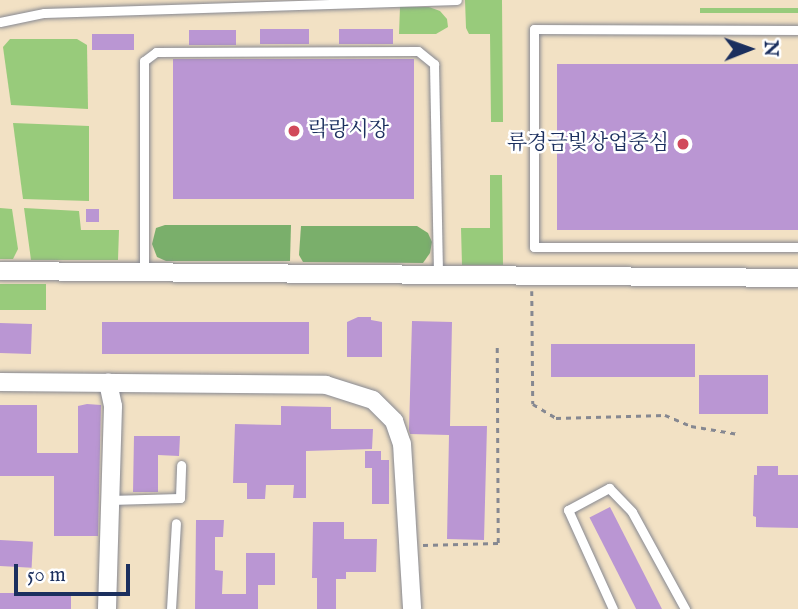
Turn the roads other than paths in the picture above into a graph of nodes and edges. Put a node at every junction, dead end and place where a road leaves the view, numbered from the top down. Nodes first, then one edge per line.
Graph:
1 (457, 0) edge
2 (0, 22) edge
3 (798, 30) edge
4 (798, 247) edge
5 (0, 271) edge
6 (144, 272) junction
7 (438, 276) junction
8 (798, 278) edge
9 (0, 382) edge
10 (108, 383) junction
11 (181, 465) dead end
12 (110, 500) junction
13 (176, 523) dead end
14 (107, 609) edge
15 (171, 609) edge
16 (412, 609) edge
17 (613, 609) edge
18 (685, 609) edge

1 - 2 lane
3 - 4 lane
5 - 6 street
6 - 7 street
6 - 7 lane
7 - 8 street
9 - 10 street
10 - 12 street
10 - 16 street
11 - 12 lane
12 - 14 street
13 - 15 lane
17 - 18 lane

